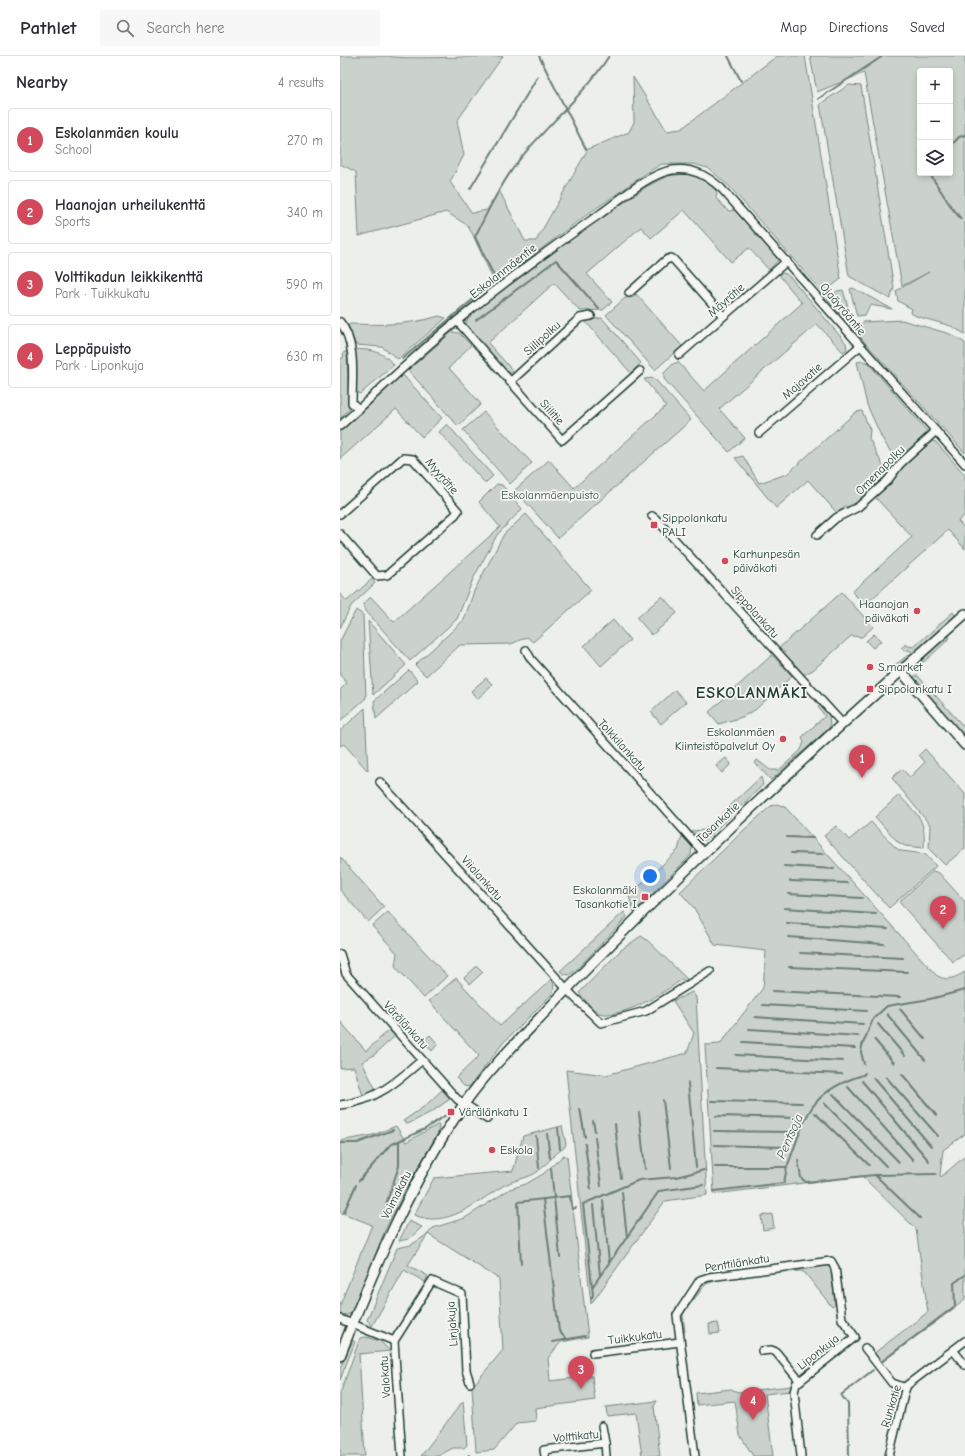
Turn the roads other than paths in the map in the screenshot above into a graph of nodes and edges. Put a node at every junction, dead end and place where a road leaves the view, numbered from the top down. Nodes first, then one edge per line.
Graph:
1 (700, 172) joint
2 (787, 261) junction
3 (629, 293) dead end
4 (591, 316) dead end
5 (723, 316) junction
6 (457, 321) junction
7 (340, 322) edge
8 (860, 346) junction
9 (679, 355) dead end
10 (640, 372) dead end
11 (510, 382) junction
12 (358, 409) junction
13 (340, 426) edge
14 (936, 431) junction
15 (759, 433) dead end
16 (965, 464) edge
17 (340, 514) edge
18 (652, 516) dead end
19 (340, 534) edge
20 (818, 535) dead end
21 (965, 614) edge
22 (526, 650) dead end
23 (901, 671) junction
24 (842, 723) junction
25 (965, 745) edge
26 (380, 782) dead end
27 (703, 852) junction
28 (340, 954) edge
29 (710, 971) dead end
30 (567, 989) junction
31 (422, 1060) junction
32 (499, 1060) joint
33 (465, 1104) junction
34 (340, 1105) edge
35 (488, 1119) dead end
36 (340, 1319) edge
37 (352, 1324) junction
38 (855, 1337) joint
39 (394, 1341) junction
40 (965, 1341) edge
41 (680, 1342) junction
42 (865, 1348) dead end
43 (953, 1350) junction
44 (762, 1351) dead end
45 (593, 1353) dead end
46 (340, 1356) edge
47 (965, 1365) edge
48 (799, 1380) junction
49 (470, 1383) dead end
50 (906, 1388) junction
51 (602, 1426) dead end
52 (605, 1443) junction
53 (402, 1456) edge
54 (545, 1456) edge
55 (606, 1456) edge
56 (695, 1456) edge
57 (801, 1456) edge
58 (890, 1456) edge

1 - 2 street, Ojaäyrääntie
1 - 6 street, Eskolanmäentie
2 - 5 street, Mäyrätie
2 - 8 street, Ojaäyrääntie
3 - 5 street
4 - 11 street, Siilipolku
5 - 9 street, Mäyrätie
6 - 11 street, Siilitie
6 - 12 street, Eskolanmäentie
7 - 12 street
8 - 14 street, Ojaäyrääntie
8 - 15 street, Majavatie
10 - 11 street, Siilitie
12 - 13 street, Eskolanmäentie
14 - 16 street, Ojaäyrääntie
14 - 20 street, Omenapolku
17 - 19 street, Myyrätie
18 - 24 street, Sippolankatu
21 - 23 street, Tasankotie
22 - 27 street, Tolkkilankatu
23 - 24 street, Tasankotie
23 - 25 street
24 - 27 street, Tasankotie
26 - 30 street, Viialankatu
27 - 30 street, Tasankotie
28 - 31 street, Värälänkatu
29 - 30 street, Viialankatu
30 - 32 street, Tasankotie
31 - 33 street, Värälänkatu
31 - 34 street
32 - 33 street, Voimakatu
33 - 35 street, Värälänkatu
33 - 37 street, Voimakatu
36 - 37 street, Valokatu
37 - 39 street, Valokatu
37 - 46 street, Voimakatu
38 - 41 street, Penttilänkatu
38 - 48 street, Liponkuja
39 - 49 street, Linjakuja
39 - 53 street, Valokatu
40 - 43 street, Runkotie
41 - 45 street, Tuikkukatu
41 - 56 street, Penttilänkatu
42 - 50 street
43 - 47 street
43 - 50 street, Runkotie
44 - 48 street
48 - 57 street, Liponkuja
50 - 58 street, Runkotie
51 - 52 street
52 - 54 street, Volttikatu
52 - 55 street, Volttikatu

